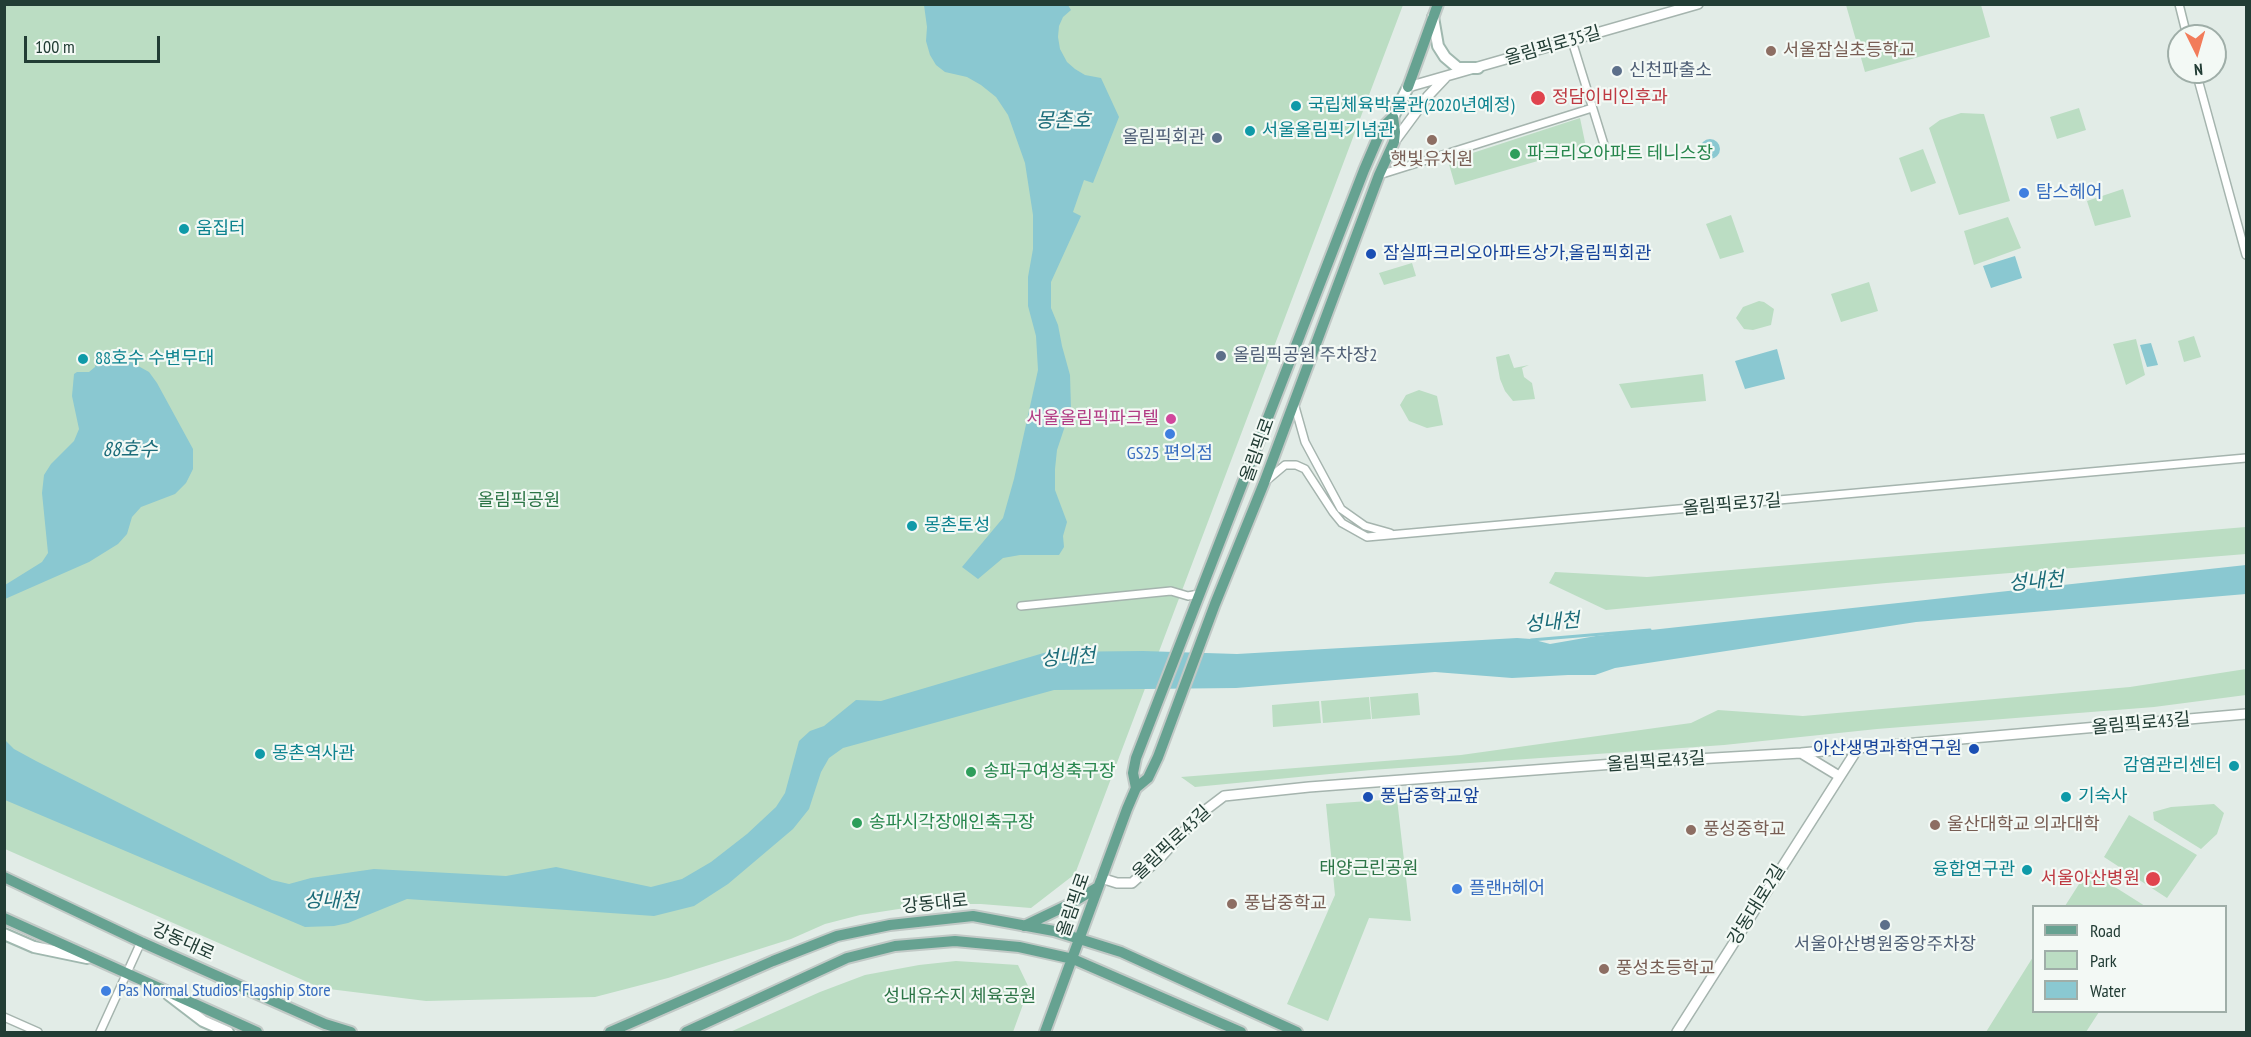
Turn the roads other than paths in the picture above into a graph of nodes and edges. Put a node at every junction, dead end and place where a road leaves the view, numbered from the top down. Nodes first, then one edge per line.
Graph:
1 (1438, 4) edge
2 (1698, 4) edge
3 (2179, 4) edge
4 (1433, 17) junction
5 (2184, 24) edge
6 (1572, 41) junction
7 (1478, 68) junction
8 (1446, 77) junction
9 (2199, 84) edge
10 (1408, 87) junction
11 (1592, 108) junction
12 (1393, 117) junction
13 (1394, 142) junction
14 (1606, 151) dead end
15 (1379, 175) junction
16 (2247, 255) edge
17 (1293, 401) junction
18 (2247, 458) edge
19 (1264, 483) junction
20 (1395, 535) junction
21 (1198, 597) junction
22 (1021, 606) dead end
23 (2247, 714) edge
24 (1858, 748) junction
25 (1801, 753) junction
26 (1839, 776) junction
27 (1136, 788) junction
28 (4, 877) edge
29 (1099, 882) junction
30 (4, 918) edge
31 (1024, 926) junction
32 (4, 934) edge
33 (1080, 938) junction
34 (141, 942) junction
35 (1074, 959) junction
36 (98, 961) junction
37 (127, 974) junction
38 (159, 988) junction
39 (4, 1017) edge
40 (38, 1032) edge
41 (100, 1032) edge
42 (228, 1032) edge
43 (258, 1032) edge
44 (351, 1032) edge
45 (610, 1032) edge
46 (686, 1032) edge
47 (1045, 1032) edge
48 (1241, 1032) edge
49 (1297, 1032) edge
50 (1677, 1032) edge

1 - 4 main road, 올림픽로
2 - 6 street, 올림픽로35길
3 - 5 street
4 - 7 main road
4 - 10 main road, 올림픽로
6 - 7 street, 올림픽로35길
6 - 11 street
7 - 8 street, 올림픽로35길
8 - 10 street, 올림픽로35길
8 - 13 street
9 - 16 street
10 - 12 main road, 올림픽로
11 - 14 street
11 - 15 street
12 - 13 main road, 올림픽로
12 - 21 main road, 올림픽로
13 - 15 main road, 올림픽로
15 - 17 main road, 올림픽로
17 - 19 main road, 올림픽로
17 - 20 street, 올림픽로37길
18 - 20 street, 올림픽로37길
19 - 20 street
19 - 27 main road, 올림픽로
21 - 22 street
21 - 27 main road, 올림픽로
23 - 24 street, 올림픽로43길
24 - 25 street, 올림픽로43길
24 - 26 street, 강동대로2길
25 - 26 street
25 - 29 street, 올림픽로43길
26 - 50 street, 강동대로2길
27 - 29 main road, 올림픽로
28 - 34 main road, 강동대로
29 - 31 main road
29 - 33 main road, 올림픽로
30 - 36 main road
31 - 33 main road, 강동대로
31 - 45 main road, 강동대로
32 - 36 main road
33 - 35 main road, 올림픽로
33 - 49 main road, 강동대로
34 - 37 street
34 - 44 main road, 강동대로
35 - 46 main road
35 - 47 main road, 올림픽로
35 - 48 main road
36 - 37 main road
37 - 38 main road
37 - 41 street
38 - 42 main road
38 - 43 main road
39 - 40 street

